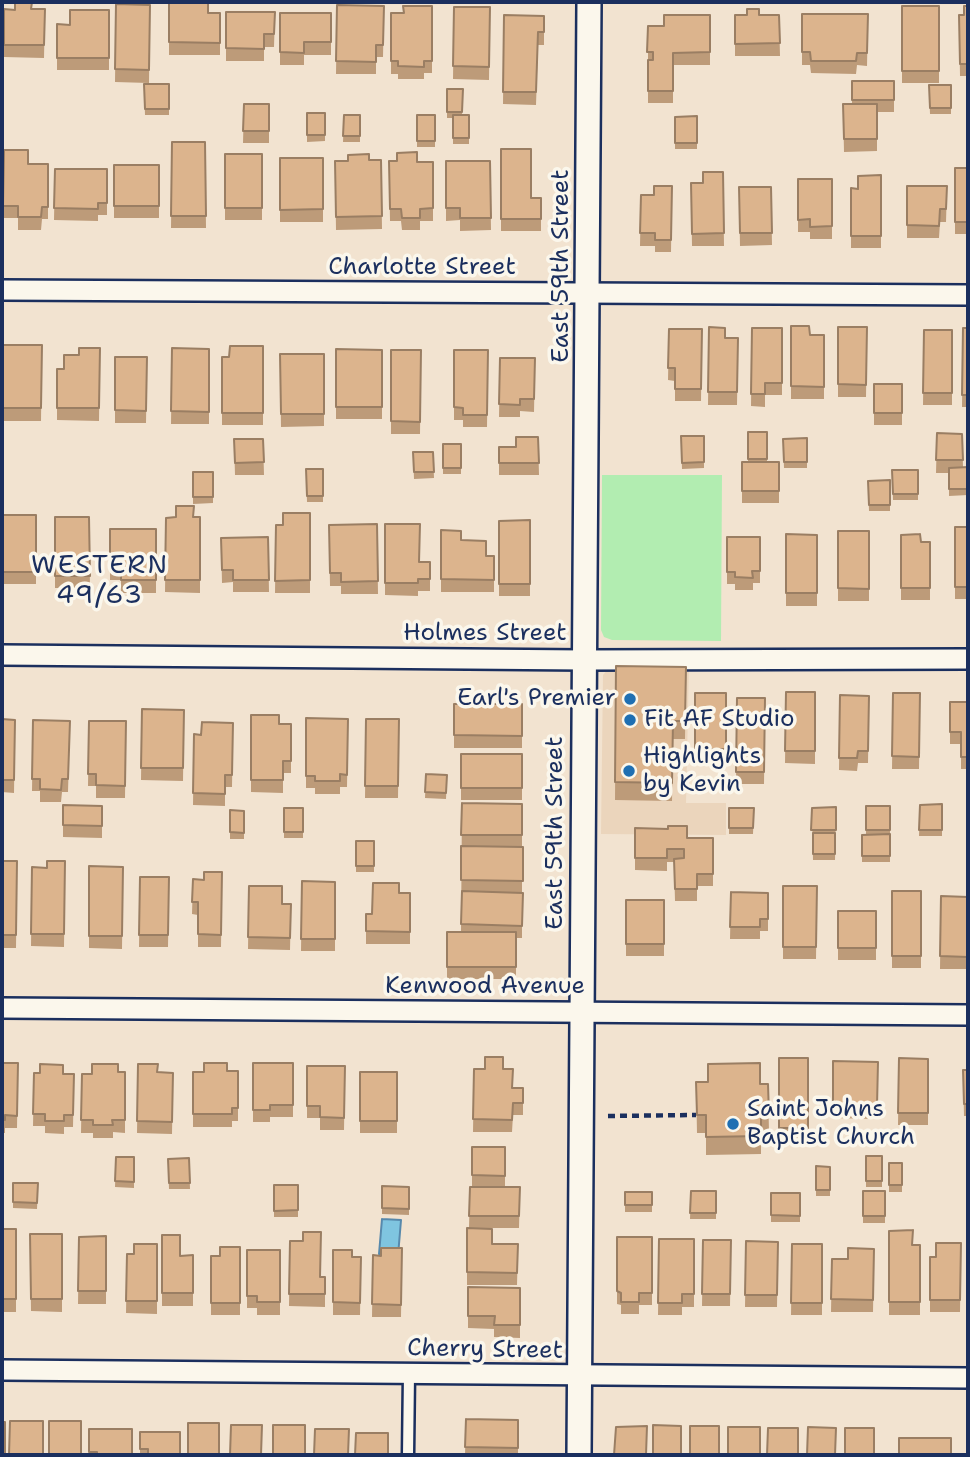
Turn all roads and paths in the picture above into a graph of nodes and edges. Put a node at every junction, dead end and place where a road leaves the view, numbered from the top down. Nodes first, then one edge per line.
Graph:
1 (589, 2) edge
2 (2, 290) edge
3 (588, 293) junction
4 (968, 295) edge
5 (2, 655) edge
6 (968, 659) edge
7 (584, 660) junction
8 (2, 1008) edge
9 (581, 1012) junction
10 (968, 1015) edge
11 (608, 1115) dead end
12 (696, 1115) edge
13 (2, 1370) edge
14 (409, 1374) junction
15 (579, 1376) junction
16 (968, 1378) edge
17 (408, 1455) edge
18 (579, 1455) edge

1 - 3 street, East 59th Street
2 - 3 street, Charlotte Street
3 - 4 street, Charlotte Street
3 - 7 street, East 59th Street
5 - 7 street, Holmes Street
6 - 7 street, Holmes Street
7 - 9 street, East 59th Street
8 - 9 street, Kenwood Avenue
9 - 10 street, Kenwood Avenue
9 - 15 street, East 59th Street
11 - 12 path
13 - 14 street, Cherry Street
14 - 15 street, Cherry Street
14 - 17 lane
15 - 16 street, Cherry Street
15 - 18 street, East 59th Street

